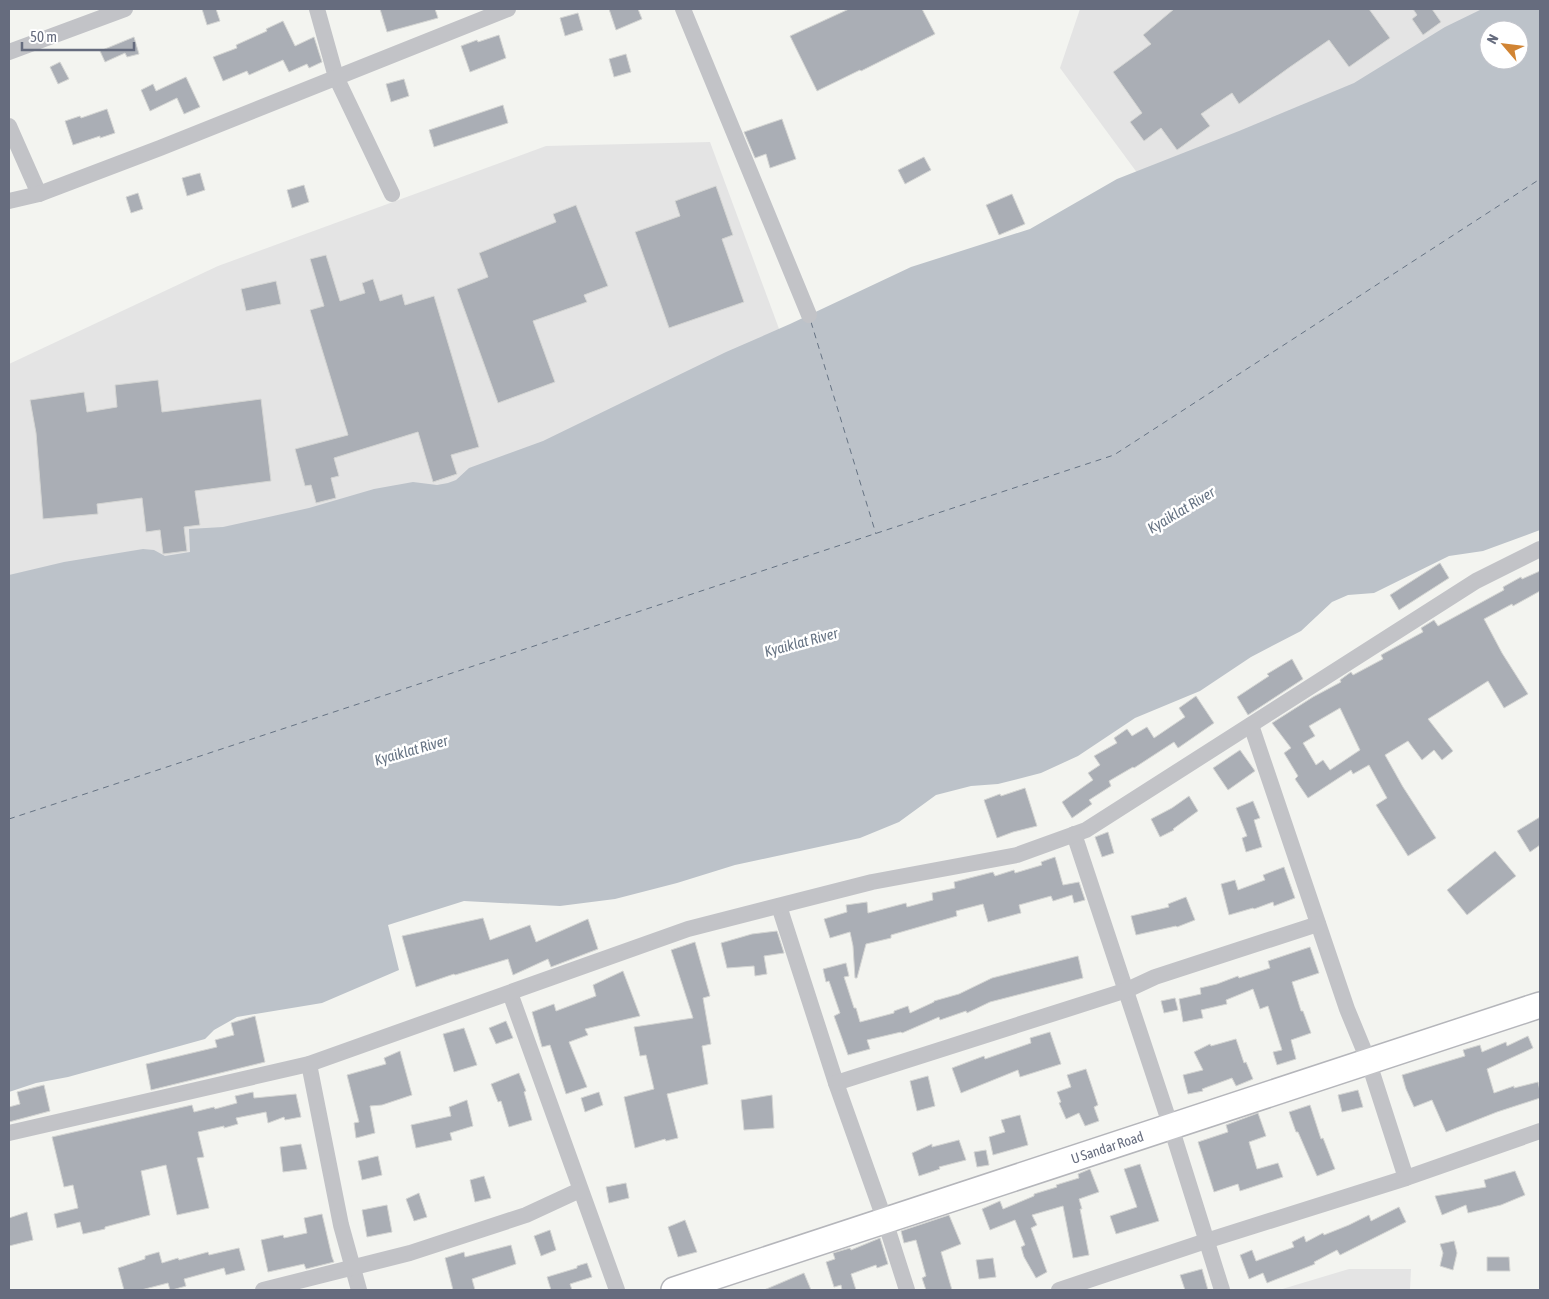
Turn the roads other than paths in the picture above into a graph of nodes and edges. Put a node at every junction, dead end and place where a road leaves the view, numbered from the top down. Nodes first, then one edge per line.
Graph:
1 (126, 9) edge
2 (317, 9) edge
3 (508, 9) edge
4 (683, 9) edge
5 (9, 52) edge
6 (336, 77) junction
7 (9, 126) edge
8 (39, 194) junction
9 (392, 194) dead end
10 (9, 201) edge
11 (809, 315) dead end
12 (1540, 549) edge
13 (1251, 725) junction
14 (1074, 834) junction
15 (779, 906) junction
16 (1318, 924) junction
17 (1127, 990) junction
18 (510, 993) junction
19 (1540, 1005) edge
20 (1368, 1060) junction
21 (309, 1064) junction
22 (836, 1083) junction
23 (1171, 1126) junction
24 (1540, 1131) edge
25 (9, 1133) edge
26 (1406, 1178) junction
27 (580, 1190) junction
28 (885, 1221) junction
29 (1206, 1241) junction
30 (353, 1267) junction
31 (263, 1290) edge
32 (359, 1290) edge
33 (617, 1290) edge
34 (674, 1290) edge
35 (907, 1290) edge
36 (1059, 1290) edge
37 (1222, 1290) edge

1 - 5 street
2 - 6 street
3 - 6 street
4 - 11 street
6 - 8 street
6 - 9 street
7 - 8 street
8 - 10 street
12 - 13 street
13 - 14 street
13 - 16 street
14 - 15 street
14 - 17 street
15 - 18 street
15 - 22 street
16 - 17 street
16 - 20 street
17 - 22 street
17 - 23 street
18 - 21 street
18 - 27 street
19 - 20 main road, U Sandar Road
20 - 23 main road, U Sandar Road
20 - 26 street
21 - 25 street
21 - 30 street
22 - 28 street
23 - 28 main road, U Sandar Road
23 - 29 street
24 - 26 street
26 - 29 street
27 - 30 street
27 - 33 street
28 - 34 main road, U Sandar Road
28 - 35 street
29 - 36 street
29 - 37 street
30 - 31 street
30 - 32 street

